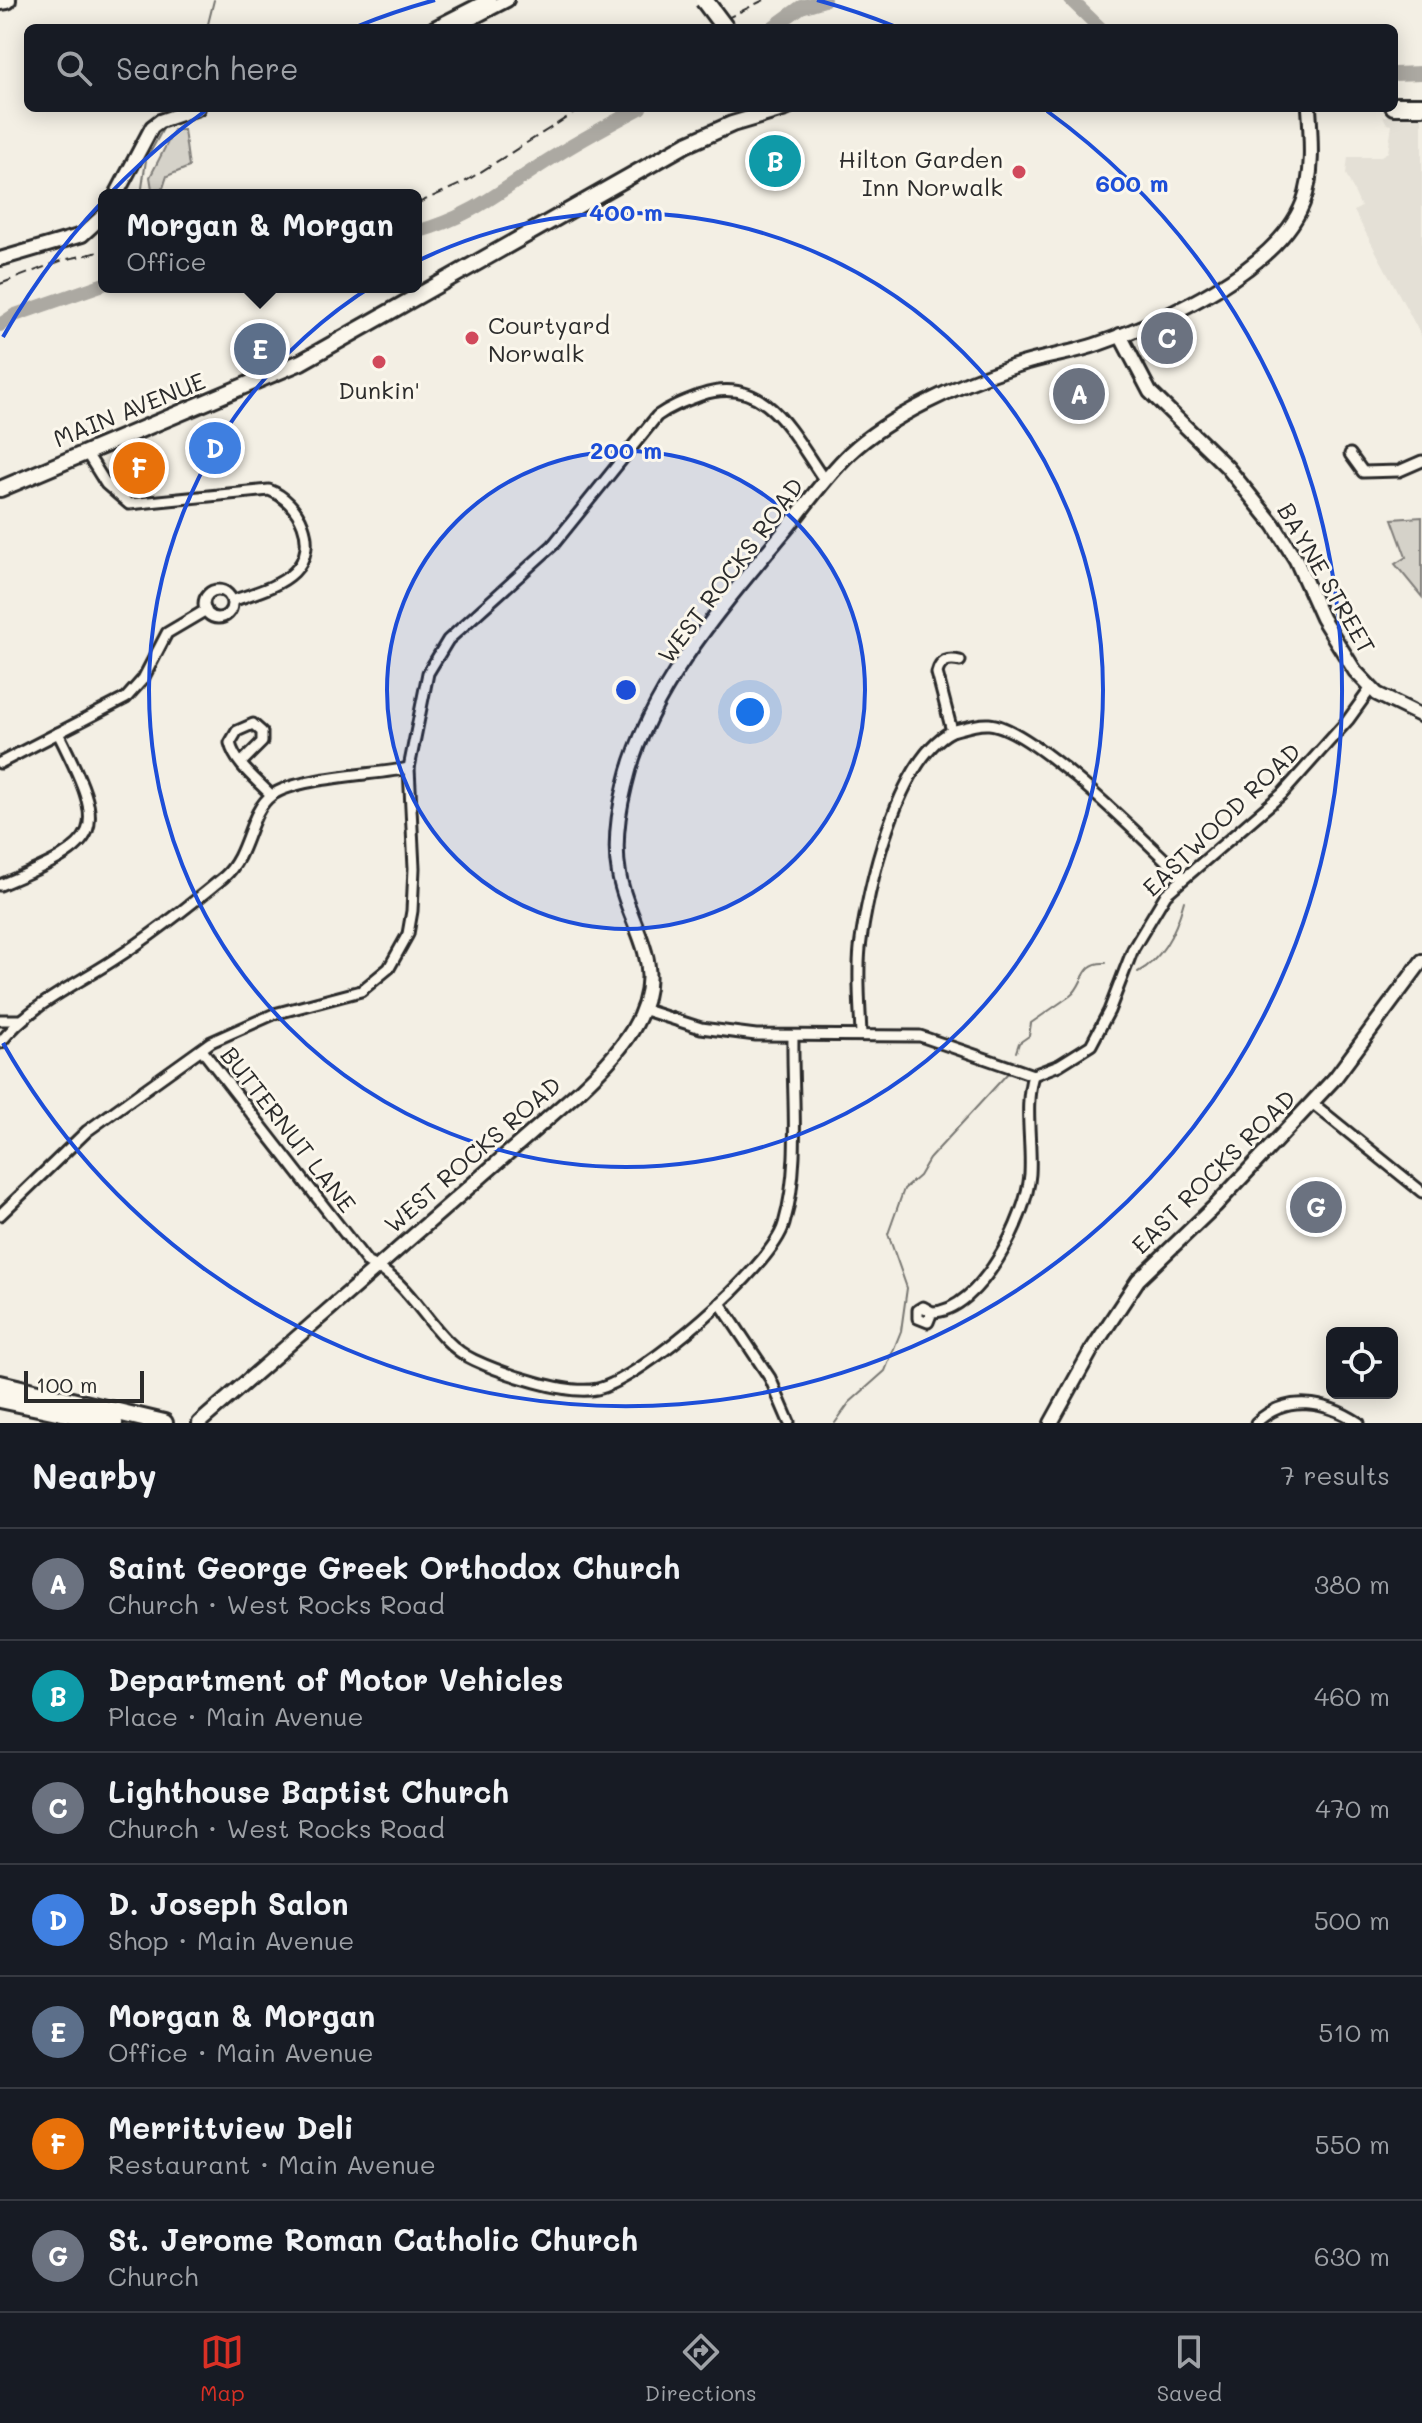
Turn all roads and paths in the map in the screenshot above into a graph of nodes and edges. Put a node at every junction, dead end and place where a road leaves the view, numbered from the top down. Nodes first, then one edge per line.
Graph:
1 (7, 0) edge
2 (489, 0) edge
3 (507, 0) edge
4 (704, 0) edge
5 (0, 1) edge
6 (442, 24) edge
7 (461, 24) edge
8 (722, 24) edge
9 (1398, 106) edge
10 (1422, 106) edge
11 (186, 112) edge
12 (772, 112) edge
13 (1309, 112) edge
14 (119, 189) edge
15 (98, 220) edge
16 (0, 259) edge
17 (1120, 335) junction
18 (86, 452) junction
19 (1350, 454) dead end
20 (1422, 461) edge
21 (825, 481) junction
22 (0, 489) edge
23 (232, 601) junction
24 (206, 608) junction
25 (960, 661) dead end
26 (1371, 688) junction
27 (1422, 716) edge
28 (952, 731) junction
29 (58, 733) junction
30 (0, 763) edge
31 (241, 763) dead end
32 (409, 768) junction
33 (271, 795) junction
34 (1183, 877) junction
35 (0, 885) edge
36 (1422, 961) edge
37 (642, 1009) junction
38 (0, 1020) edge
39 (19, 1020) junction
40 (861, 1035) junction
41 (793, 1037) junction
42 (0, 1043) edge
43 (202, 1050) junction
44 (1033, 1075) junction
45 (1312, 1103) junction
46 (1422, 1192) edge
47 (0, 1215) edge
48 (377, 1267) junction
49 (720, 1303) junction
50 (932, 1312) dead end
51 (0, 1384) edge
52 (0, 1399) edge
53 (789, 1422) edge
54 (114, 1423) edge
55 (164, 1423) edge
56 (199, 1423) edge
57 (1051, 1423) edge
58 (1256, 1423) edge
59 (1359, 1423) edge

1 - 5 highway
2 - 6 main road
3 - 7 main road
4 - 8 highway, bridge
9 - 10 highway
11 - 14 main road
12 - 18 main road, MAIN AVENUE
13 - 17 main road, WEST ROCKS ROAD
15 - 16 main road
17 - 21 main road, WEST ROCKS ROAD
17 - 26 main road, BAYNE STREET
18 - 22 main road, MAIN AVENUE
18 - 23 street
19 - 20 street
21 - 32 street
21 - 37 main road, WEST ROCKS ROAD
23 - 24 street
23 - 24 street
24 - 29 street
25 - 28 street
26 - 27 main road, BAYNE STREET
26 - 34 street, EASTWOOD ROAD
28 - 34 street
28 - 40 street
29 - 30 street
29 - 35 street
31 - 33 street
32 - 33 street
32 - 43 street
33 - 39 street
34 - 44 street, EASTWOOD ROAD
36 - 45 main road, EAST ROCKS ROAD
37 - 41 street
37 - 48 main road, WEST ROCKS ROAD
38 - 39 street
39 - 42 street
40 - 41 street
40 - 44 street
41 - 49 street, BUTTERNUT LANE
43 - 47 street
43 - 48 street, BUTTERNUT LANE
44 - 50 street
45 - 46 street
45 - 57 main road, EAST ROCKS ROAD
48 - 49 street, BUTTERNUT LANE
48 - 56 main road, WEST ROCKS ROAD
49 - 53 street
51 - 55 highway
52 - 54 highway
58 - 59 street

